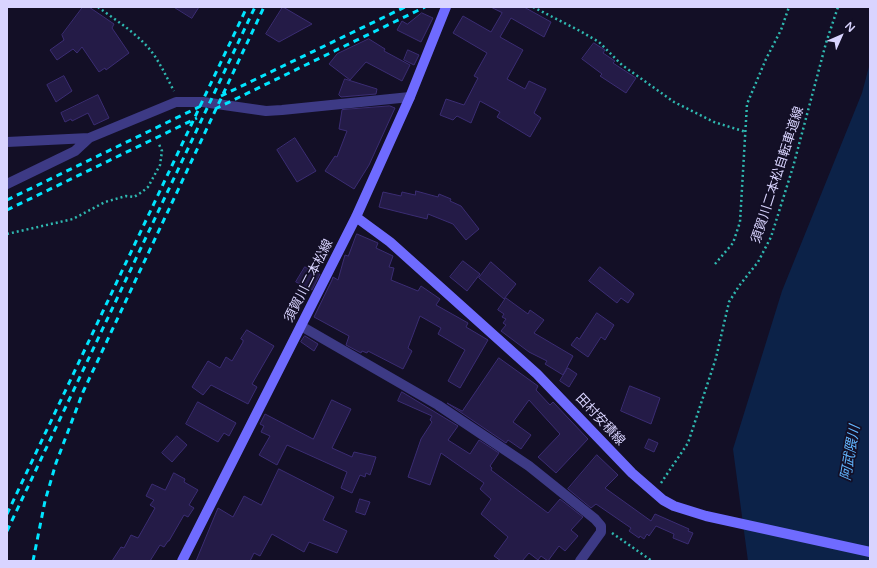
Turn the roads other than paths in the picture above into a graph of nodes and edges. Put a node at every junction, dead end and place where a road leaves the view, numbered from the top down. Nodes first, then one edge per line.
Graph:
1 (446, 7) edge
2 (410, 97) junction
3 (89, 138) junction
4 (7, 142) edge
5 (7, 184) edge
6 (356, 216) junction
7 (301, 326) junction
8 (870, 552) edge
9 (182, 561) edge
10 (580, 561) edge

1 - 2 main road, 須賀川二本松線
2 - 3 street
2 - 6 main road, 須賀川二本松線
3 - 4 street
3 - 5 street
6 - 7 main road, 須賀川二本松線
6 - 8 main road, 田村安積線
7 - 9 main road, 須賀川二本松線
7 - 10 street

